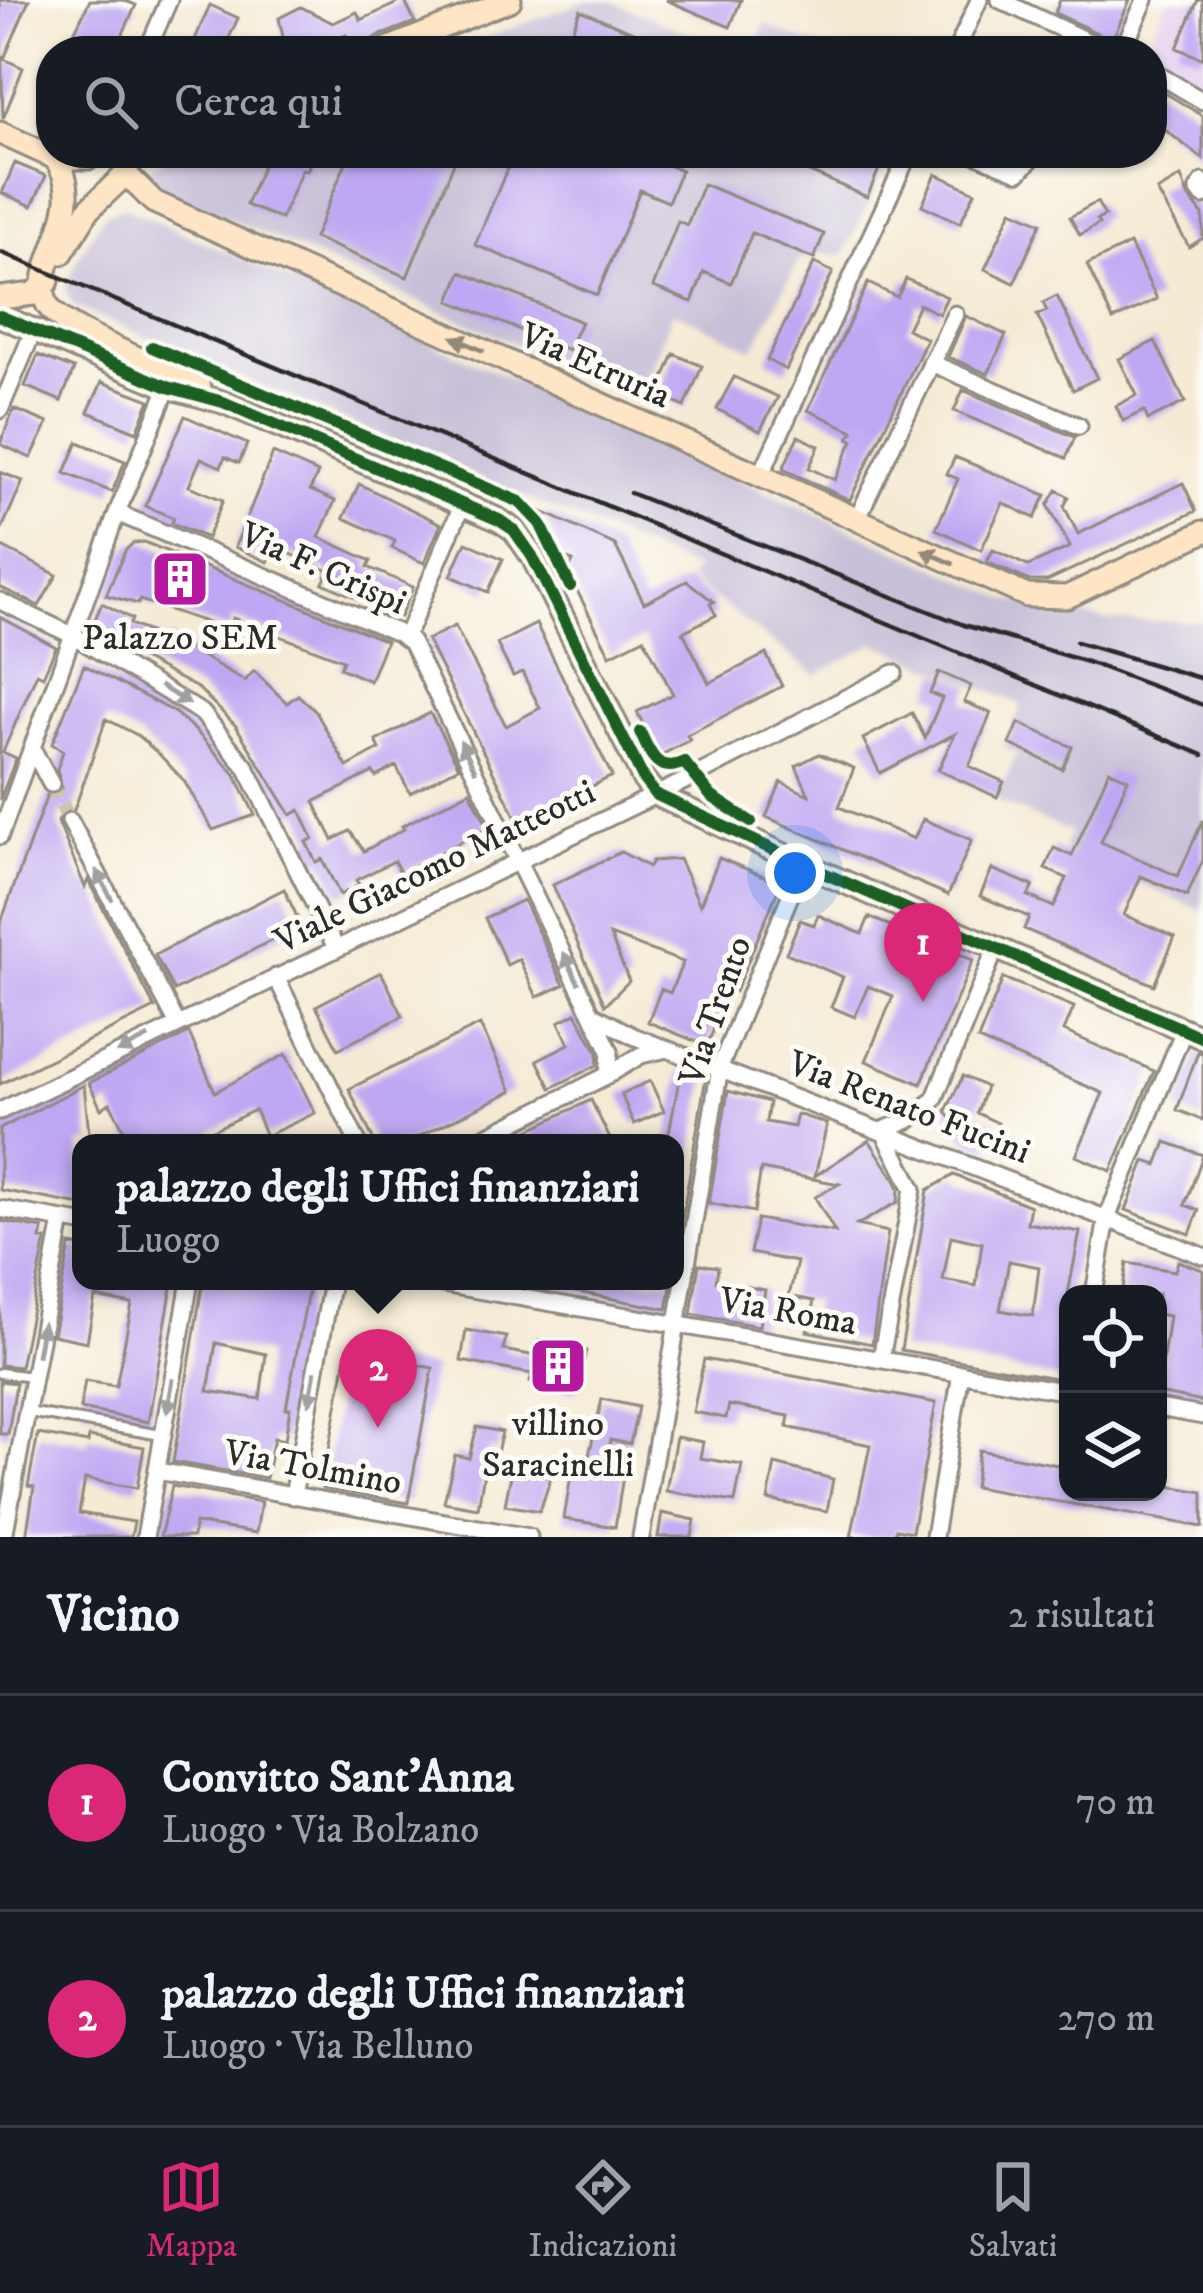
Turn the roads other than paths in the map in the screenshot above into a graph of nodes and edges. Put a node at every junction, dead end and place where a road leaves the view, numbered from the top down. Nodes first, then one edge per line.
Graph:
1 (169, 0) edge
2 (511, 0) edge
3 (979, 0) edge
4 (1000, 0) edge
5 (1145, 0) edge
6 (153, 36) edge
7 (420, 36) edge
8 (963, 36) edge
9 (1076, 36) edge
10 (1129, 36) edge
11 (1167, 80) edge
12 (1203, 101) edge
13 (0, 133) edge
14 (36, 149) edge
15 (61, 168) edge
16 (92, 168) edge
17 (119, 168) edge
18 (124, 168) edge
19 (129, 168) edge
20 (902, 168) edge
21 (1203, 182) edge
22 (1203, 196) edge
23 (45, 286) junction
24 (0, 298) edge
25 (955, 314) dead end
26 (0, 316) edge
27 (30, 339) dead end
28 (931, 363) junction
29 (168, 387) junction
30 (224, 403) junction
31 (0, 410) edge
32 (1078, 426) dead end
33 (760, 477) junction
34 (463, 503) junction
35 (117, 512) junction
36 (856, 520) junction
37 (1203, 532) edge
38 (0, 601) edge
39 (74, 636) junction
40 (406, 637) junction
41 (894, 673) dead end
42 (32, 748) junction
43 (51, 784) tunnel mouth
44 (655, 794) junction
45 (70, 821) tunnel mouth
46 (0, 836) edge
47 (519, 861) junction
48 (803, 864) junction
49 (335, 948) junction
50 (995, 948) junction
51 (276, 977) junction
52 (594, 1015) junction
53 (177, 1023) junction
54 (1194, 1034) edge
55 (670, 1049) junction
56 (720, 1067) junction
57 (608, 1075) junction
58 (0, 1111) edge
59 (883, 1130) junction
60 (354, 1134) edge
61 (491, 1134) edge
62 (0, 1209) edge
63 (1107, 1218) junction
64 (62, 1220) junction
65 (72, 1222) edge
66 (1203, 1256) edge
67 (684, 1276) edge
68 (1096, 1285) edge
69 (188, 1290) edge
70 (330, 1290) edge
71 (479, 1290) edge
72 (682, 1290) edge
73 (676, 1323) junction
74 (880, 1359) junction
75 (0, 1373) edge
76 (961, 1373) junction
77 (33, 1377) junction
78 (1059, 1390) edge
79 (1167, 1410) edge
80 (26, 1412) junction
81 (1203, 1416) edge
82 (163, 1435) junction
83 (157, 1471) junction
84 (292, 1496) junction
85 (4, 1537) edge
86 (145, 1537) edge
87 (529, 1537) edge
88 (641, 1537) edge
89 (934, 1537) edge

1 - 6 street
2 - 7 street
3 - 8 street
4 - 9 street
5 - 10 street
11 - 12 street
13 - 14 street
15 - 23 street
16 - 17 street, Via Etruria
18 - 23 street
33 -> 19 street, Via Etruria
20 - 33 street
21 - 22 street
23 - 24 street
23 - 30 street
25 - 28 street
26 - 29 street
27 - 31 street
28 - 32 street
28 - 36 street
29 - 30 street
29 - 35 street
30 - 34 street
33 - 36 street, Via Etruria
34 - 40 street
34 - 44 street
35 - 39 street
35 - 40 street, Via F. Crispi
37 -> 36 street, Via Etruria
38 - 39 street
39 - 42 street
39 -> 49 street
47 -> 40 street, Via F. Crispi
41 - 44 street, Viale Giacomo Matteotti
42 - 43 street
42 - 46 street
44 - 47 street, Viale Giacomo Matteotti
44 - 48 street
53 -> 45 street
47 - 49 street, Viale Giacomo Matteotti
52 -> 47 street
48 - 50 street
48 - 56 street, Via Trento
49 - 51 street, Viale Giacomo Matteotti
50 - 54 street
50 - 59 street
51 - 53 street, Viale Giacomo Matteotti
51 - 60 street
52 - 55 street, Via Renato Fucini
52 - 57 street
53 -> 58 street, Viale Giacomo Matteotti
54 - 63 street
55 - 56 street, Via Renato Fucini
55 - 57 street
56 - 59 street, Via Renato Fucini
56 - 67 street, Via Trento
57 - 61 street
59 - 63 street, Via Renato Fucini
59 - 74 street
62 - 64 street
63 - 66 street, Via Renato Fucini
63 - 68 street
64 - 65 street
77 -> 64 street
69 -> 82 street
70 -> 84 street
71 - 73 street, Via Roma
72 - 73 street, Via Trento
73 - 74 street, Via Roma
73 - 88 street, Via Trento
74 - 76 street, Via Roma
75 - 77 lane
76 - 78 street, Via Roma
76 - 89 street
77 - 80 street
79 - 81 street
80 - 82 lane
80 - 85 street
82 - 83 street
83 - 84 street, Via Tolmino
83 - 86 street
84 - 87 street, Via Tolmino

